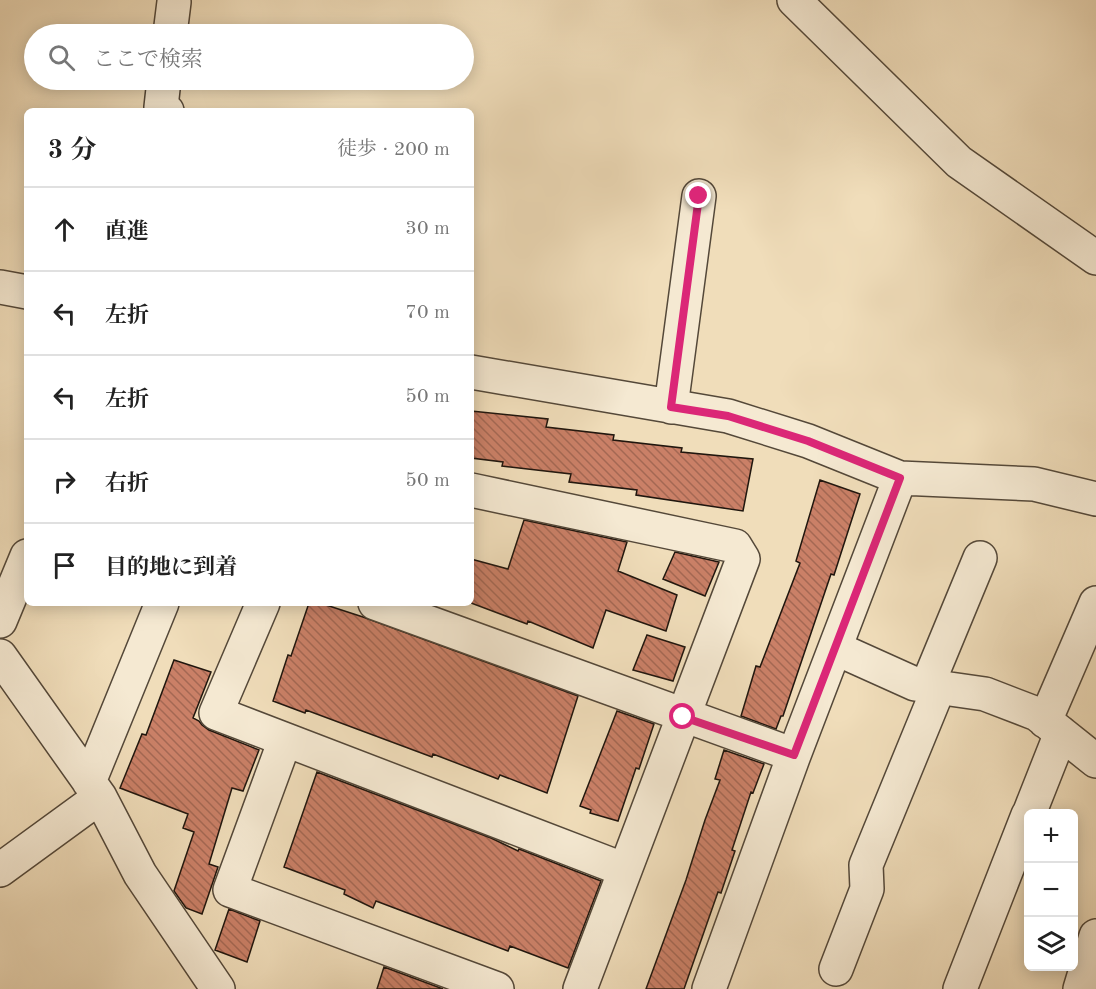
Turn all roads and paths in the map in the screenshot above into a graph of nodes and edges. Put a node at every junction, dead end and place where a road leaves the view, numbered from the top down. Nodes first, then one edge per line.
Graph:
1 (794, 0) edge
2 (174, 2) dead end
3 (171, 24) edge
4 (163, 90) edge
5 (162, 108) edge
6 (699, 196) dead end
7 (1096, 258) edge
8 (0, 287) edge
9 (24, 291) edge
10 (474, 373) edge
11 (671, 407) junction
12 (900, 478) junction
13 (474, 491) edge
14 (1096, 499) edge
15 (980, 558) dead end
16 (24, 563) edge
17 (1096, 603) edge
18 (161, 606) edge
19 (262, 606) edge
20 (383, 606) edge
21 (0, 621) edge
22 (835, 648) junction
23 (0, 656) edge
24 (933, 686) junction
25 (683, 717) junction
26 (1053, 727) junction
27 (285, 740) junction
28 (794, 755) junction
29 (1096, 761) edge
30 (94, 790) junction
31 (1030, 809) edge
32 (1024, 827) edge
33 (0, 870) edge
34 (625, 870) junction
35 (1096, 936) edge
36 (836, 969) dead end
37 (218, 989) edge
38 (497, 989) edge
39 (580, 989) edge
40 (709, 989) edge
41 (960, 989) edge
42 (1080, 989) edge

1 - 7 street
2 - 3 street
4 - 5 street
6 - 11 street
8 - 9 street
10 - 11 street
11 - 12 street
12 - 14 street
12 - 22 street
13 - 25 street
15 - 24 street
16 - 21 street
17 - 26 street
18 - 30 street
19 - 27 street
20 - 25 street
22 - 24 street
22 - 28 street
23 - 30 street
24 - 26 street
24 - 36 street
25 - 28 street
25 - 34 street
26 - 29 street
26 - 31 street
27 - 34 street
27 - 38 street
28 - 40 street
30 - 33 street
30 - 37 street
32 - 41 street
34 - 39 street
35 - 42 street

